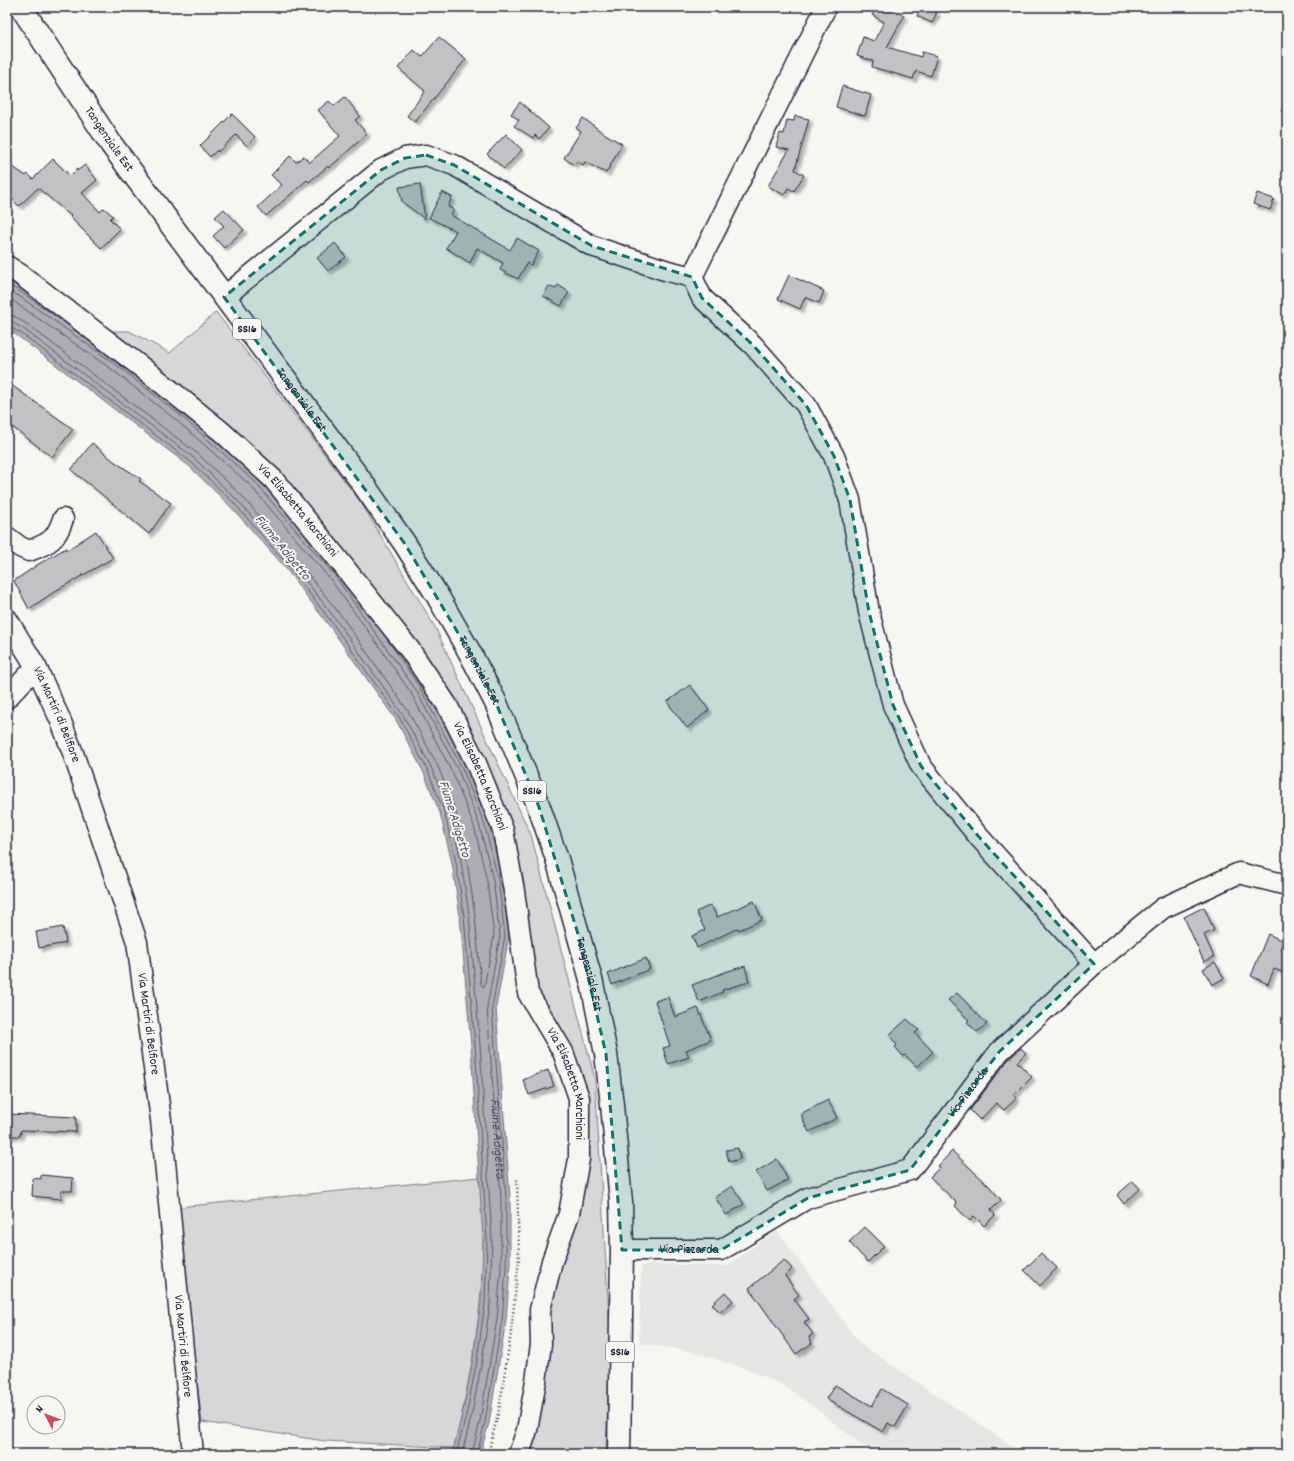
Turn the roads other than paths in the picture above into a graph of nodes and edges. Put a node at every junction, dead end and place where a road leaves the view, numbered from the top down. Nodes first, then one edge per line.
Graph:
1 (21, 7) edge
2 (826, 7) edge
3 (7, 266) edge
4 (692, 278) junction
5 (224, 297) junction
6 (63, 519) dead end
7 (7, 537) edge
8 (7, 619) edge
9 (36, 667) junction
10 (7, 698) edge
11 (1287, 885) edge
12 (1094, 964) junction
13 (622, 1250) junction
14 (193, 1454) edge
15 (519, 1454) edge
16 (619, 1454) edge

1 - 5 main road, Tangenziale Est / SS16
2 - 4 street
3 - 15 street, Via Elisabetta Marchioni
4 - 5 street
4 - 12 street
5 - 13 main road, Tangenziale Est / SS16
6 - 7 street
8 - 9 street, Via Martiri di Belfiore
9 - 10 street
9 - 14 street, Via Martiri di Belfiore
11 - 12 street, Via Pizzarda
12 - 13 street, Via Pizzarda
13 - 16 main road, Tangenziale Est / SS16

